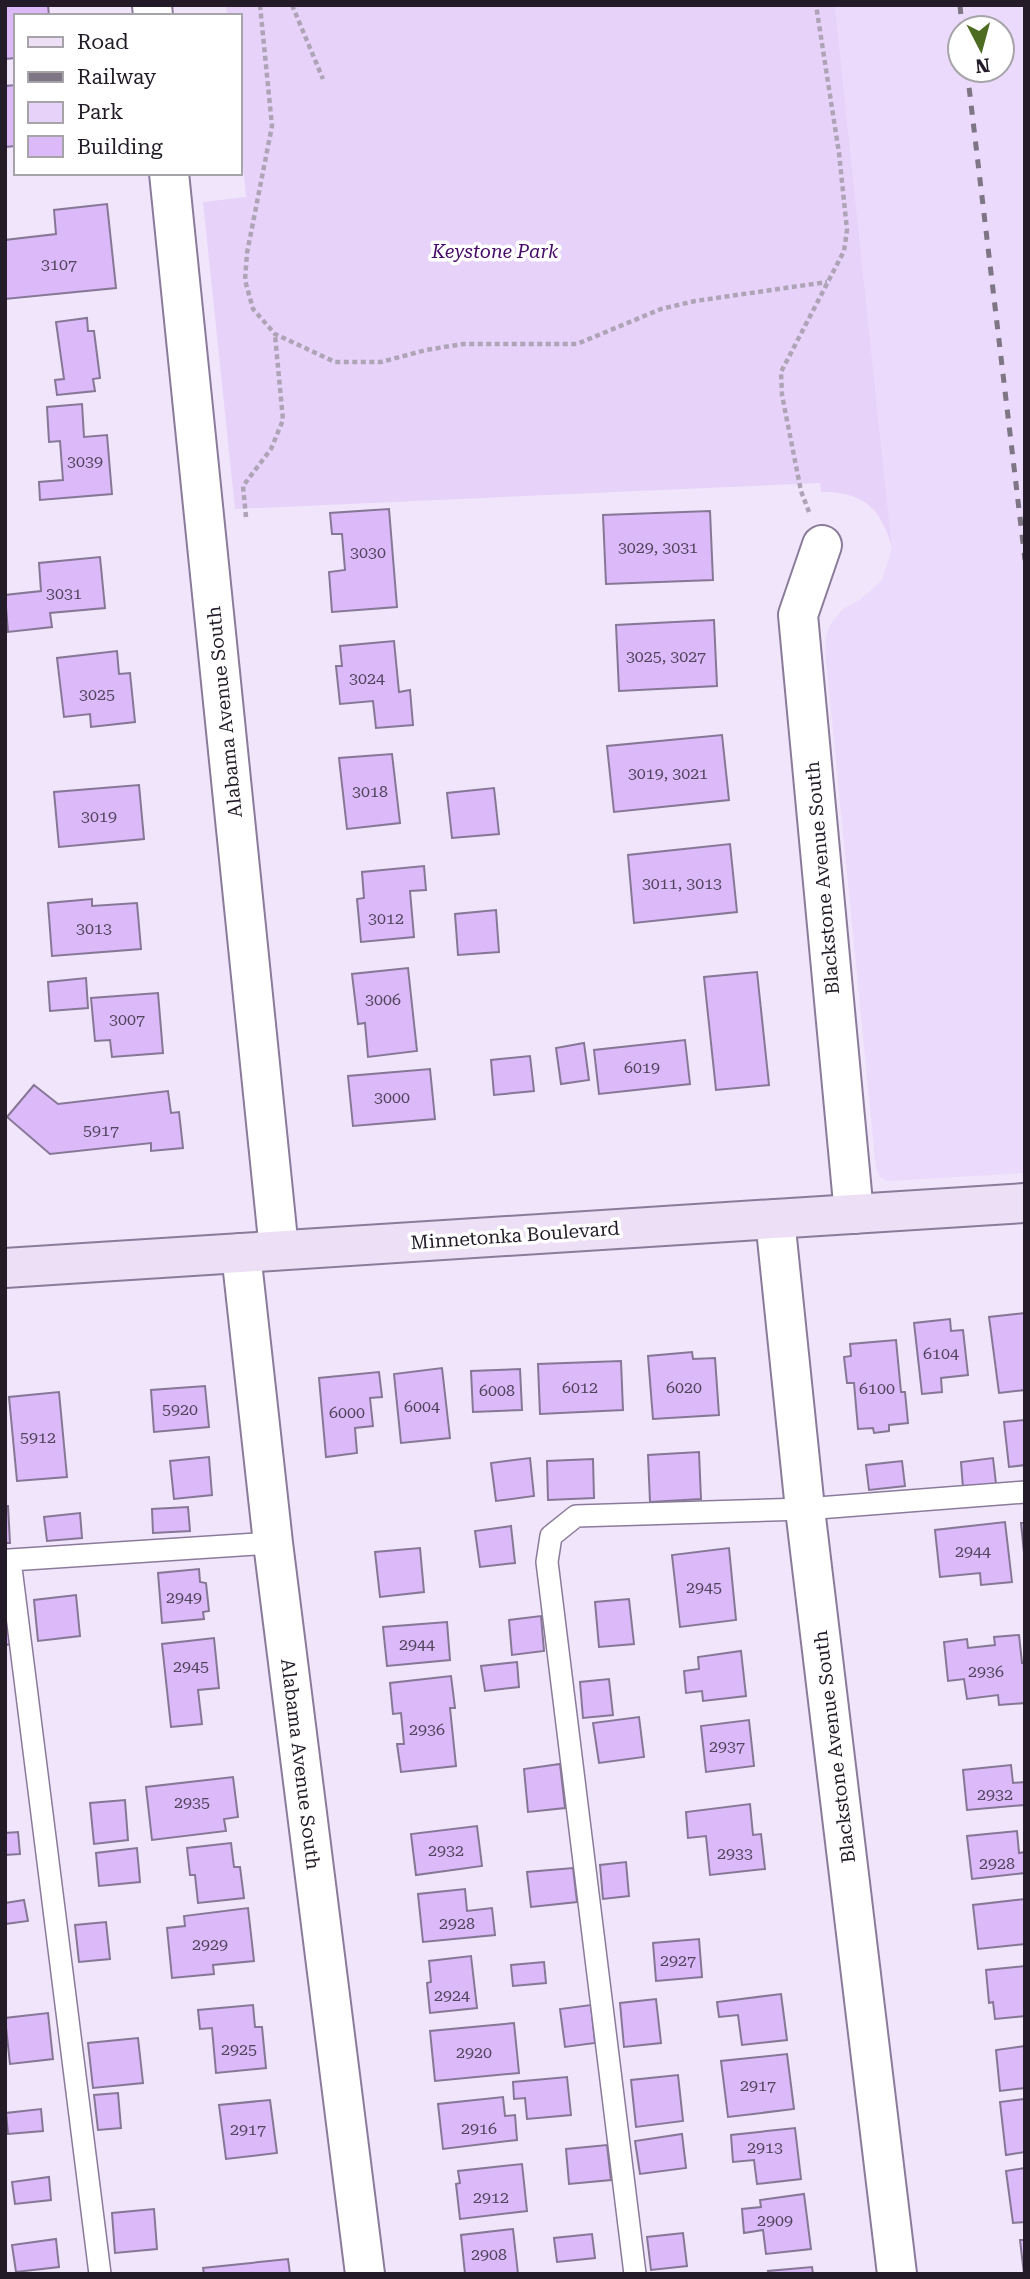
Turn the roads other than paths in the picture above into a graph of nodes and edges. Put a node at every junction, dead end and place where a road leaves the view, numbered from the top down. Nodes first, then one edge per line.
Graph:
1 (169, 175) edge
2 (822, 545) road end
3 (1025, 1203) edge
4 (853, 1214) junction
5 (775, 1219) junction
6 (279, 1250) junction
7 (241, 1253) junction
8 (5, 1268) edge
9 (1025, 1492) edge
10 (805, 1509) junction
11 (273, 1542) junction
12 (7, 1560) edge
13 (100, 2274) edge
14 (365, 2274) edge
15 (635, 2274) edge
16 (897, 2274) edge

1 - 6 street, Alabama Avenue South
2 - 4 street, Blackstone Avenue South
3 - 4 main road, Minnetonka Boulevard
4 - 5 main road, Minnetonka Boulevard
5 - 6 main road, Minnetonka Boulevard
5 - 10 street, Blackstone Avenue South
6 - 7 main road, Minnetonka Boulevard
7 - 8 main road, Minnetonka Boulevard
7 - 11 street, Alabama Avenue South
9 - 10 lane
10 - 15 lane
10 - 16 street, Blackstone Avenue South
11 - 12 lane
11 - 14 street, Alabama Avenue South
12 - 13 lane

